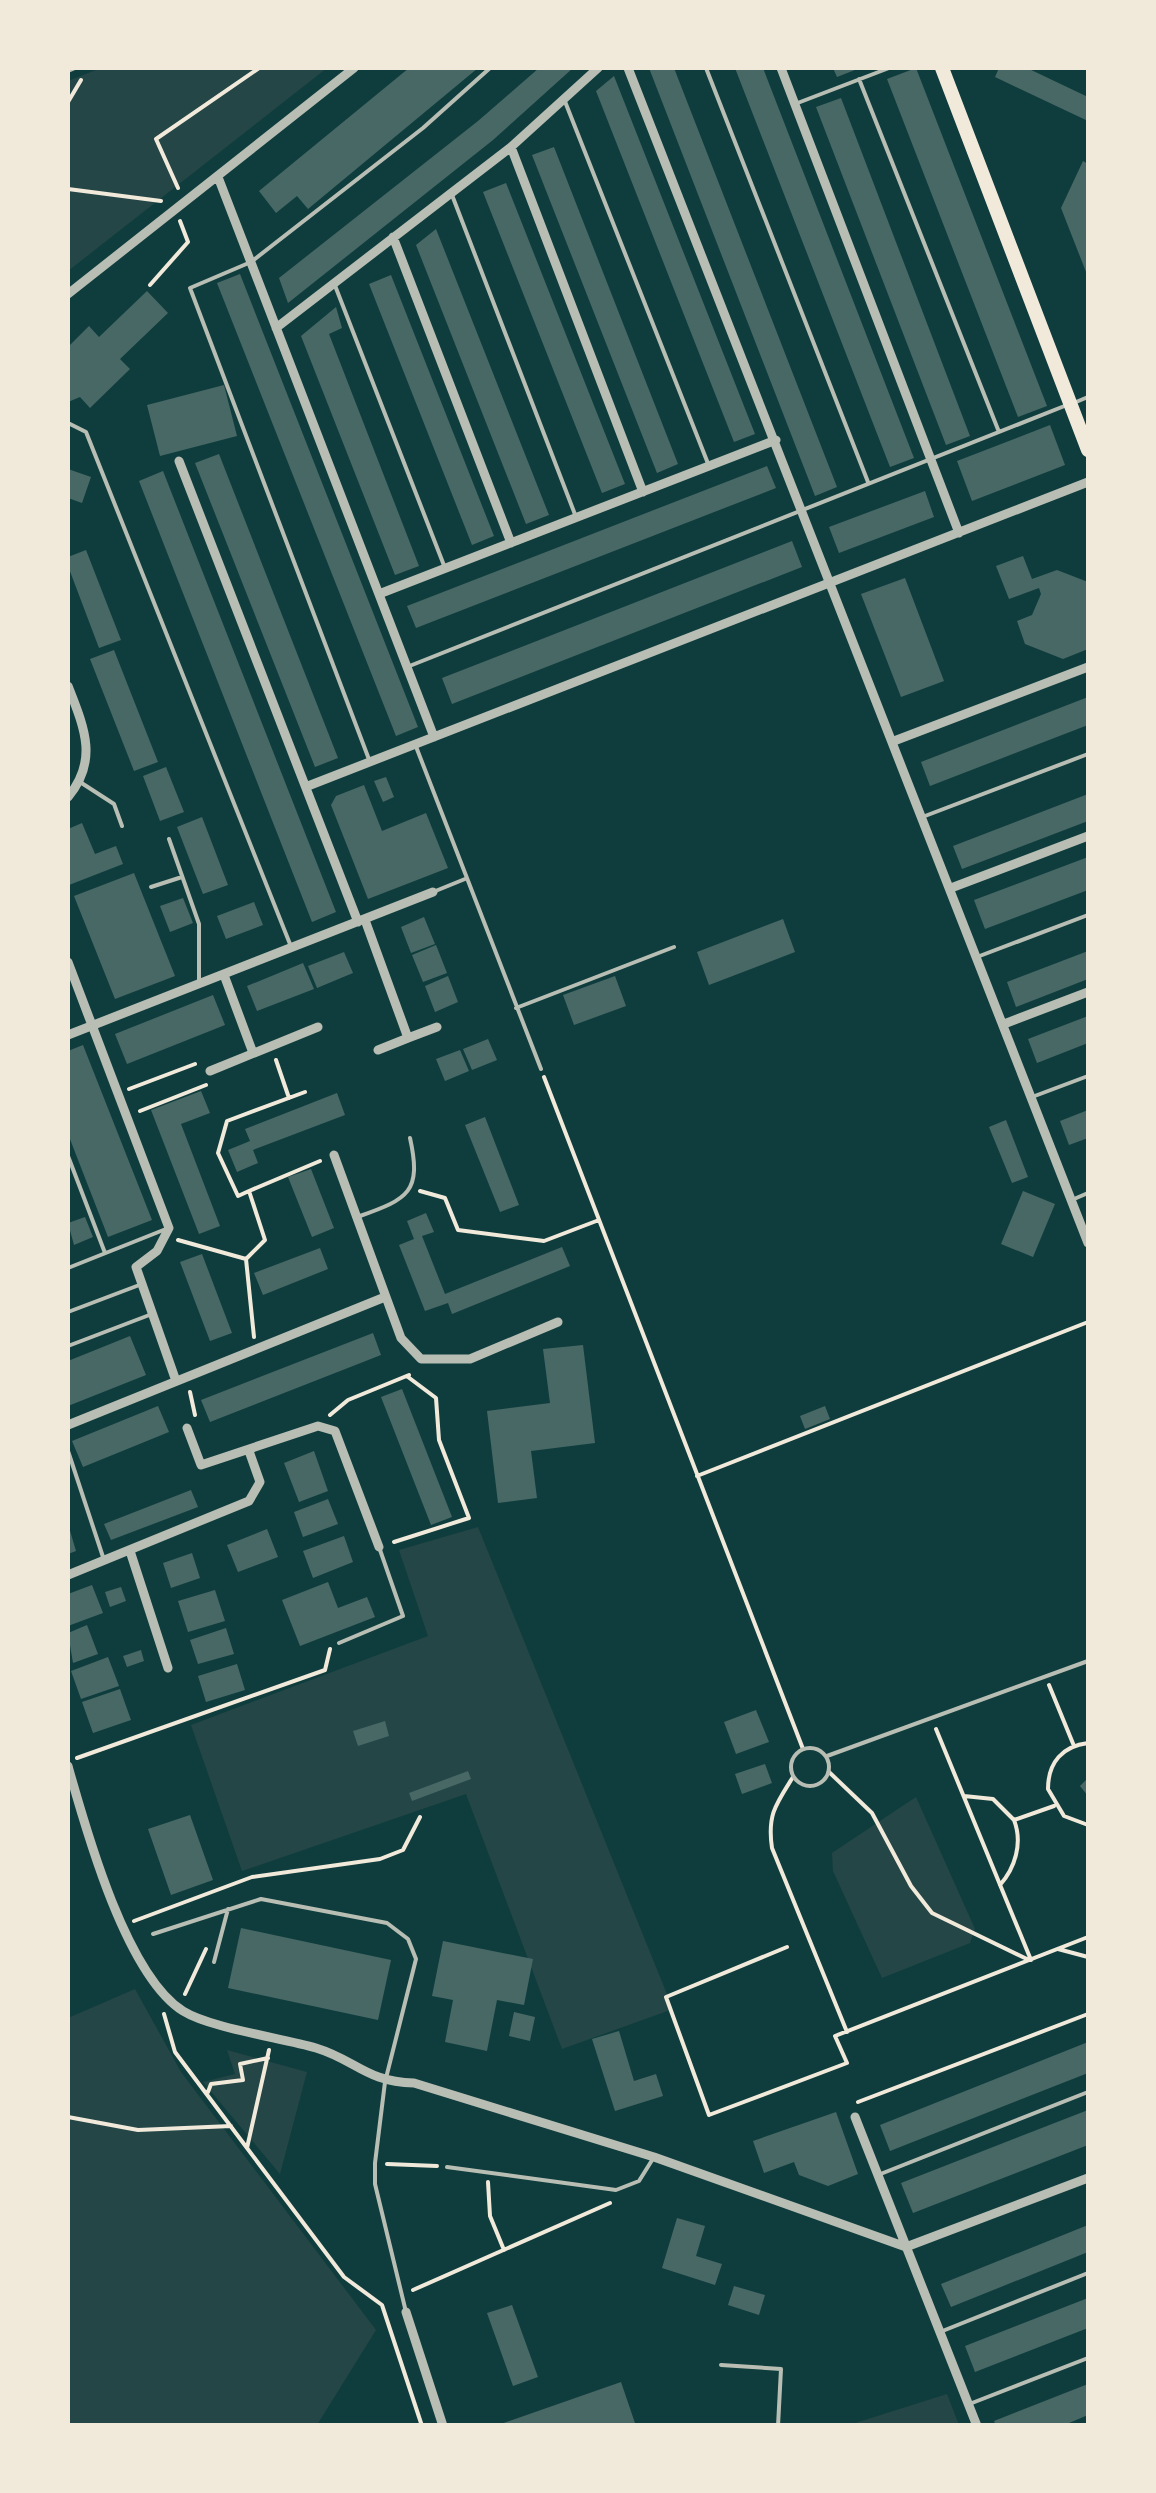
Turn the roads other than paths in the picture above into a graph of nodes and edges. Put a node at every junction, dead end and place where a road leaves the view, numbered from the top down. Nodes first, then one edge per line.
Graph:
1 (75, 68) edge
2 (354, 68) edge
3 (490, 68) edge
4 (598, 68) edge
5 (628, 68) edge
6 (706, 68) edge
7 (781, 68) edge
8 (888, 68) edge
9 (942, 68) edge
10 (68, 71) edge
11 (860, 79) junction
12 (564, 99) junction
13 (794, 104) junction
14 (510, 147) junction
15 (218, 178) junction
16 (451, 193) junction
17 (393, 237) junction
18 (250, 262) junction
19 (334, 283) junction
20 (68, 294) edge
21 (276, 328) junction
22 (1088, 397) edge
23 (1071, 404) junction
24 (68, 423) edge
25 (999, 432) junction
26 (776, 440) junction
27 (1088, 450) edge
28 (931, 460) junction
29 (179, 461) dead end
30 (708, 466) junction
31 (1088, 482) edge
32 (869, 484) junction
33 (643, 492) junction
34 (804, 510) junction
35 (576, 517) junction
36 (959, 533) junction
37 (510, 543) junction
38 (445, 568) junction
39 (832, 582) junction
40 (378, 594) junction
41 (407, 667) junction
42 (1088, 667) edge
43 (68, 686) edge
44 (434, 737) junction
45 (894, 741) junction
46 (415, 744) junction
47 (1088, 754) edge
48 (370, 762) junction
49 (80, 782) junction
50 (308, 786) junction
51 (68, 798) edge
52 (923, 816) junction
53 (122, 826) dead end
54 (1088, 836) edge
55 (169, 839) dead end
56 (182, 877) junction
57 (465, 880) junction
58 (151, 887) dead end
59 (951, 888) junction
60 (432, 892) joint
61 (1088, 915) edge
62 (361, 921) junction
63 (291, 948) junction
64 (674, 948) dead end
65 (978, 957) junction
66 (68, 962) edge
67 (224, 974) junction
68 (198, 984) junction
69 (1088, 992) edge
70 (516, 1008) junction
71 (1004, 1024) junction
72 (92, 1026) junction
73 (318, 1027) dead end
74 (436, 1028) dead end
75 (68, 1035) edge
76 (408, 1038) junction
77 (378, 1050) dead end
78 (253, 1054) junction
79 (541, 1069) road end
80 (210, 1071) dead end
81 (1088, 1076) edge
82 (1032, 1097) junction
83 (410, 1138) dead end
84 (334, 1155) road end
85 (68, 1156) edge
86 (1088, 1193) edge
87 (1072, 1200) junction
88 (358, 1216) junction
89 (167, 1232) junction
90 (1088, 1243) edge
91 (104, 1253) junction
92 (68, 1268) edge
93 (142, 1284) junction
94 (385, 1297) junction
95 (68, 1312) edge
96 (152, 1314) junction
97 (558, 1322) dead end
98 (68, 1346) edge
99 (180, 1379) junction
100 (68, 1425) edge
101 (187, 1428) road end
102 (68, 1451) edge
103 (249, 1451) junction
104 (379, 1547) joint
105 (130, 1551) junction
106 (105, 1560) junction
107 (68, 1575) edge
108 (339, 1644) road end
109 (1088, 1661) edge
110 (168, 1668) dead end
111 (827, 1756) junction
112 (68, 1764) edge
113 (228, 1910) junction
114 (153, 1934) dead end
115 (214, 1962) dead end
116 (384, 2082) junction
117 (1088, 2092) edge
118 (854, 2117) road end
119 (654, 2158) junction
120 (447, 2166) road end
121 (878, 2175) junction
122 (1088, 2178) edge
123 (906, 2247) junction
124 (1088, 2274) edge
125 (406, 2312) joint
126 (940, 2332) junction
127 (1088, 2358) edge
128 (722, 2365) dead end
129 (968, 2405) junction
130 (443, 2426) edge
131 (778, 2426) edge
132 (977, 2426) edge

1 - 10 lane
2 - 15 street
3 - 18 lane
4 - 12 street
5 - 26 street
6 - 32 lane
7 - 13 street
8 - 11 lane
9 - 23 main road
11 - 13 lane
11 - 25 lane
12 - 14 street
12 - 30 lane
13 - 28 street
14 - 16 street
14 - 33 street
15 - 18 street
15 - 20 street
16 - 17 street
16 - 35 lane
17 - 19 street
17 - 37 street
18 - 21 street
18 - 48 lane
19 - 21 street
19 - 38 lane
21 - 40 street
22 - 23 lane
23 - 25 lane
23 - 27 main road
24 - 63 lane
25 - 28 lane
26 - 30 street
26 - 34 street
28 - 32 lane
28 - 36 street
29 - 50 street
30 - 33 street
31 - 36 street
32 - 34 lane
33 - 35 street
34 - 39 street
34 - 41 lane
35 - 37 street
36 - 39 street
37 - 38 street
38 - 40 street
39 - 44 street
39 - 45 street
40 - 41 street
41 - 44 street
42 - 45 street
43 - 49 street
44 - 46 street
45 - 52 street
46 - 48 street
46 - 57 lane
47 - 52 lane
48 - 50 street
49 - 51 street
49 - 53 lane
50 - 62 street
52 - 59 street
54 - 59 street
55 - 56 lane
56 - 58 lane
56 - 68 lane
57 - 60 lane
57 - 70 lane
59 - 65 street
60 - 62 street
61 - 65 lane
62 - 63 street
62 - 76 street
63 - 67 street
64 - 70 lane
65 - 71 street
66 - 72 street
67 - 68 street
67 - 78 street
68 - 72 street
69 - 71 street
70 - 79 lane
71 - 82 street
72 - 75 street
72 - 89 street
73 - 78 street
74 - 76 street
76 - 77 street
78 - 80 street
81 - 82 lane
82 - 87 street
83 - 88 lane
84 - 88 street
85 - 91 lane
86 - 87 lane
87 - 90 street
88 - 94 street
89 - 91 lane
89 - 93 street
91 - 92 lane
93 - 95 lane
93 - 96 street
94 - 97 street
94 - 99 street
96 - 98 lane
96 - 99 street
99 - 100 street
101 - 103 street
102 - 106 lane
103 - 104 street
103 - 105 street
104 - 108 lane
105 - 106 street
105 - 110 street
106 - 107 street
109 - 111 lane
111 - 111 lane
112 - 116 street
113 - 114 lane
113 - 115 lane
113 - 116 lane
116 - 119 street
116 - 125 lane
117 - 121 lane
118 - 121 street
119 - 120 lane
119 - 123 street
121 - 123 street
122 - 123 street
123 - 126 street
124 - 126 lane
125 - 130 street
126 - 129 street
127 - 129 lane
128 - 131 lane
129 - 132 street

